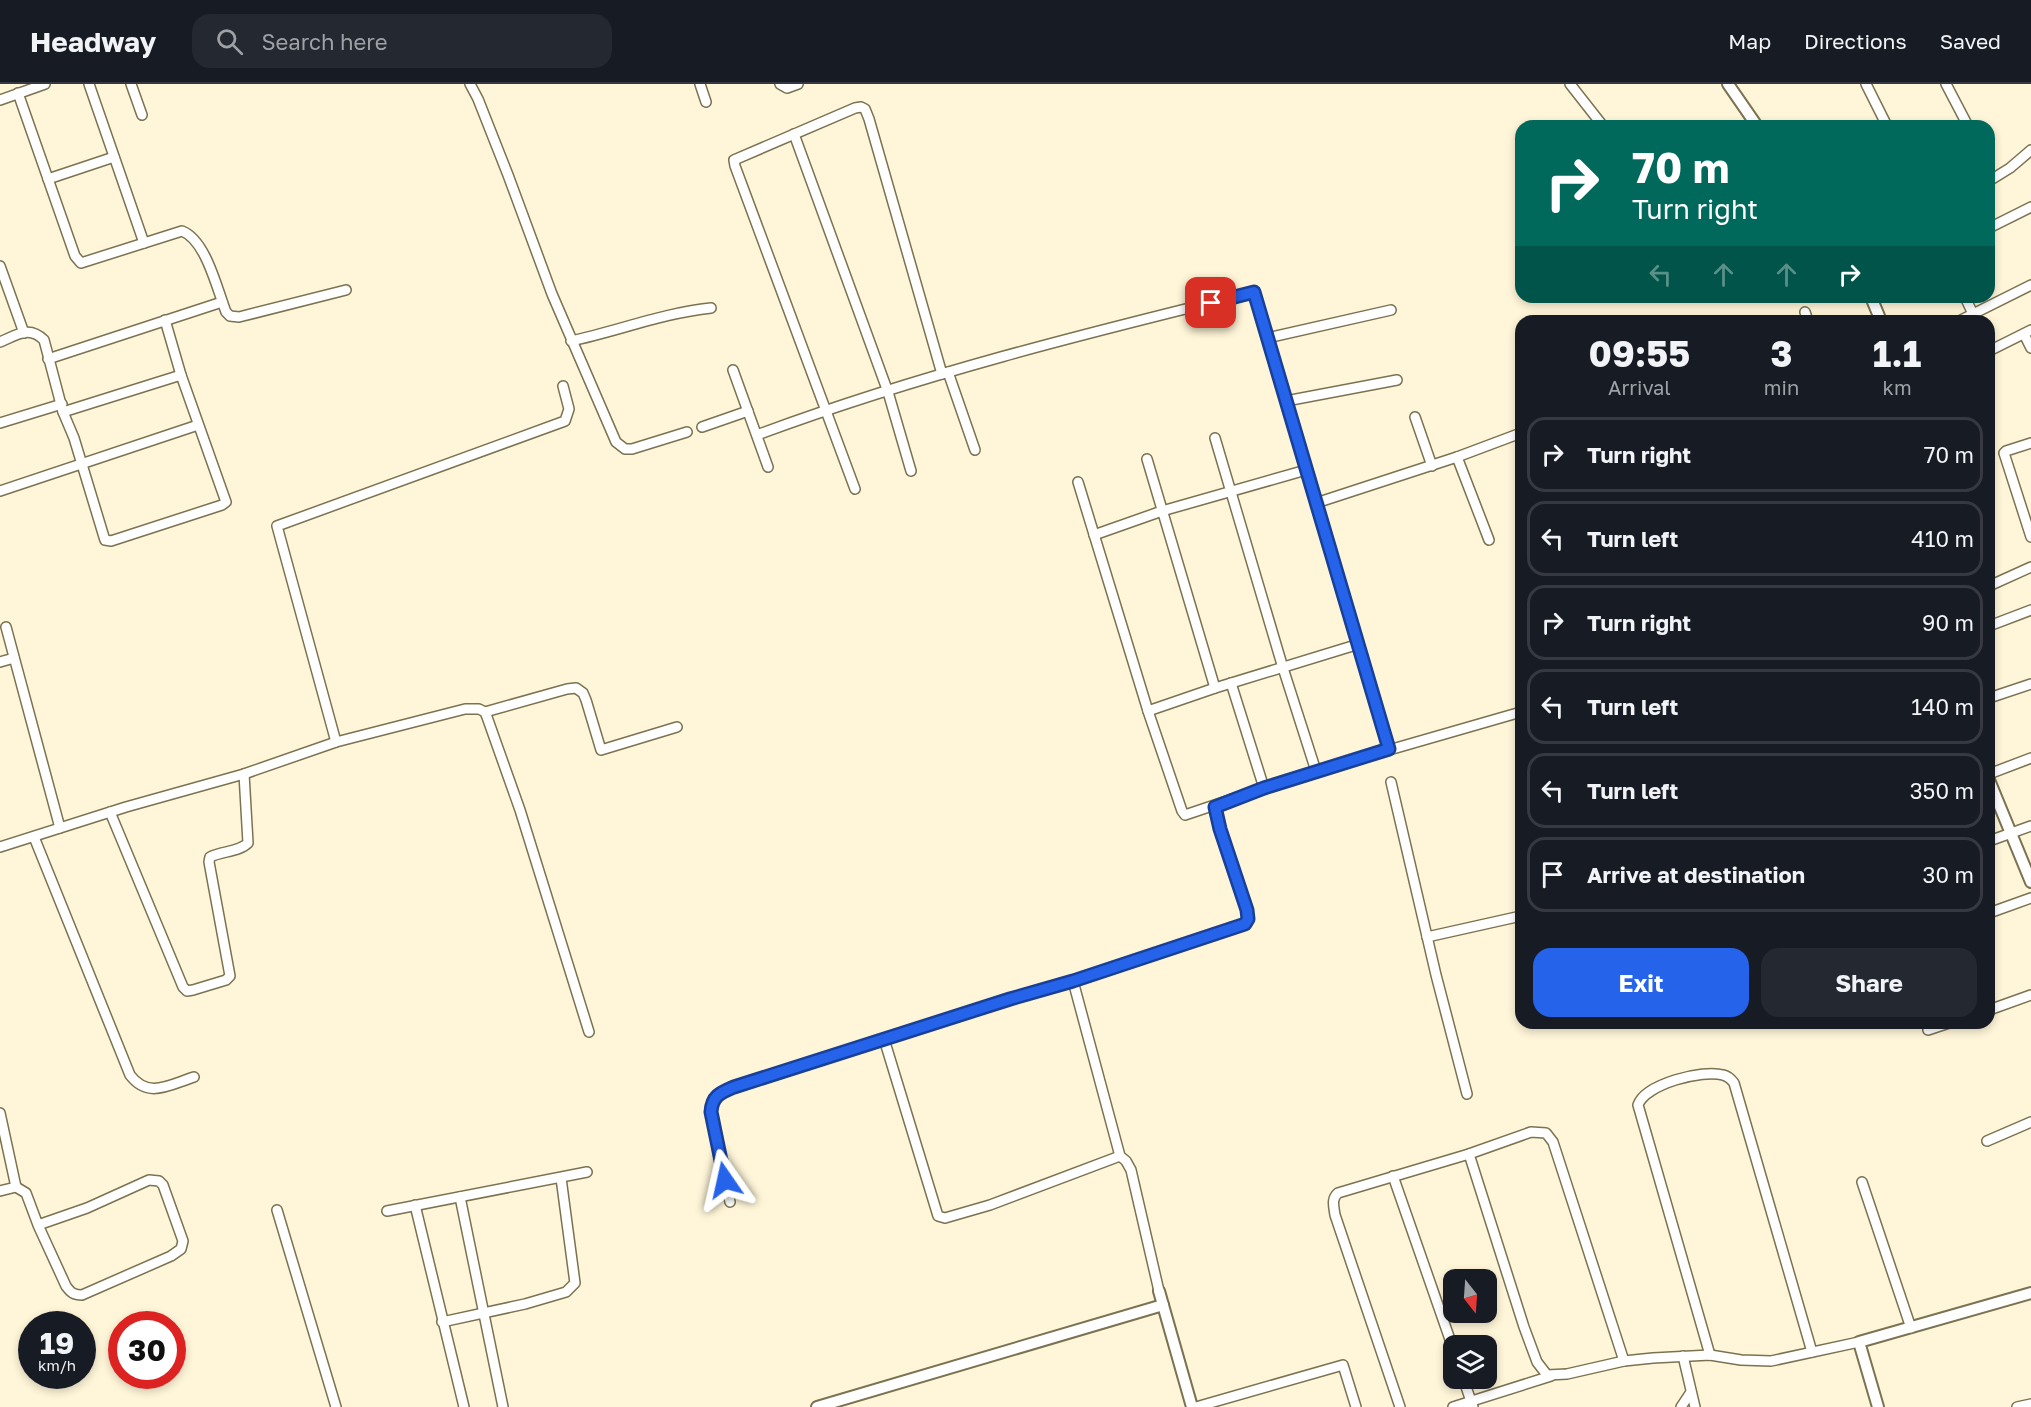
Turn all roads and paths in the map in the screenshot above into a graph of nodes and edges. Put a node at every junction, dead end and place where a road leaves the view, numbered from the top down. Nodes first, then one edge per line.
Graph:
1 (45, 84) edge
2 (89, 84) edge
3 (131, 84) edge
4 (470, 84) edge
5 (700, 84) edge
6 (780, 84) edge
7 (798, 84) edge
8 (1570, 84) edge
9 (1728, 84) edge
10 (1866, 84) edge
11 (1946, 84) edge
12 (33, 86) edge
13 (18, 93) junction
14 (0, 100) edge
15 (706, 102) dead end
16 (142, 115) dead end
17 (1598, 120) edge
18 (1753, 120) edge
19 (1884, 120) edge
20 (1965, 120) edge
21 (794, 134) junction
22 (2031, 150) edge
23 (114, 157) junction
24 (1995, 177) edge
25 (48, 179) junction
26 (2031, 207) edge
27 (1995, 225) edge
28 (144, 243) junction
29 (0, 267) edge
30 (2031, 285) edge
31 (346, 290) dead end
32 (222, 302) junction
33 (1968, 303) edge
34 (711, 308) dead end
35 (1391, 310) dead end
36 (1973, 314) joint
37 (165, 320) junction
38 (2027, 332) edge
39 (24, 333) junction
40 (1267, 338) junction
41 (571, 341) junction
42 (0, 342) edge
43 (1995, 348) edge
44 (2031, 348) edge
45 (48, 360) junction
46 (733, 370) dead end
47 (945, 373) junction
48 (181, 375) junction
49 (1397, 380) dead end
50 (563, 386) dead end
51 (888, 392) junction
52 (1286, 401) junction
53 (62, 408) junction
54 (825, 410) junction
55 (748, 411) junction
56 (1414, 417) dead end
57 (0, 423) edge
58 (198, 425) junction
59 (702, 427) dead end
60 (687, 432) dead end
61 (757, 435) junction
62 (1515, 435) edge
63 (1215, 438) dead end
64 (2031, 443) edge
65 (975, 450) dead end
66 (1457, 457) junction
67 (1147, 459) dead end
68 (81, 464) junction
69 (1432, 466) junction
70 (768, 467) dead end
71 (1306, 470) junction
72 (910, 471) dead end
73 (1078, 482) dead end
74 (855, 489) dead end
75 (0, 491) edge
76 (1232, 491) junction
77 (1316, 504) junction
78 (1162, 512) junction
79 (1094, 535) junction
80 (2031, 537) edge
81 (1489, 540) dead end
82 (2031, 567) edge
83 (1995, 583) edge
84 (2031, 610) edge
85 (1995, 624) edge
86 (6, 627) dead end
87 (1359, 644) junction
88 (14, 658) junction
89 (0, 662) edge
90 (1283, 668) junction
91 (1231, 683) junction
92 (2031, 684) edge
93 (1215, 688) junction
94 (1995, 696) edge
95 (1148, 711) junction
96 (485, 712) junction
97 (1515, 714) edge
98 (677, 727) dead end
99 (336, 742) junction
100 (1389, 749) junction
101 (2031, 758) edge
102 (1316, 771) junction
103 (1995, 772) edge
104 (244, 774) junction
105 (1391, 782) dead end
106 (1264, 788) junction
107 (1995, 798) edge
108 (1215, 807) junction
109 (110, 812) junction
110 (2031, 826) edge
111 (60, 828) junction
112 (2012, 834) junction
113 (34, 837) junction
114 (1995, 839) edge
115 (0, 847) edge
116 (2030, 877) edge
117 (2031, 898) edge
118 (1995, 911) edge
119 (1515, 917) edge
120 (1427, 937) junction
121 (1073, 981) junction
122 (2031, 995) edge
123 (1995, 1008) edge
124 (1931, 1029) edge
125 (1928, 1030) dead end
126 (589, 1032) dead end
127 (884, 1039) junction
128 (194, 1077) dead end
129 (1467, 1094) dead end
130 (0, 1113) edge
131 (2031, 1122) edge
132 (1987, 1141) dead end
133 (1469, 1154) junction
134 (1120, 1156) junction
135 (587, 1172) dead end
136 (1393, 1176) junction
137 (561, 1178) junction
138 (1862, 1182) dead end
139 (16, 1187) junction
140 (0, 1191) edge
141 (460, 1197) junction
142 (730, 1202) dead end
143 (415, 1205) junction
144 (278, 1210) dead end
145 (387, 1211) dead end
146 (38, 1225) junction
147 (1159, 1291) joint
148 (2031, 1293) edge
149 (1163, 1305) junction
150 (483, 1312) junction
151 (442, 1322) junction
152 (1911, 1328) junction
153 (1448, 1335) edge
154 (1859, 1342) junction
155 (1812, 1352) junction
156 (1710, 1355) junction
157 (1683, 1356) junction
158 (1624, 1362) junction
159 (1551, 1376) junction
160 (1467, 1389) edge
161 (1691, 1392) junction
162 (1472, 1404) edge
163 (2031, 1404) edge
164 (336, 1407) edge
165 (464, 1407) edge
166 (503, 1407) edge
167 (817, 1407) edge
168 (1194, 1407) edge
169 (1356, 1407) edge
170 (1400, 1407) edge
171 (1453, 1407) edge
172 (1681, 1407) edge
173 (1695, 1407) edge
174 (1878, 1407) edge
175 (2017, 1407) edge

1 - 12 street
2 - 23 street
3 - 16 street
4 - 41 street
5 - 15 street
6 - 7 street
8 - 17 street
9 - 18 street
10 - 19 street
11 - 20 street
12 - 13 street
13 - 14 street
13 - 25 street
21 - 47 street
21 - 51 street
21 - 54 street
22 - 24 street
23 - 25 street
23 - 28 street
25 - 28 street
26 - 27 street
28 - 32 street
29 - 39 street
30 - 36 street
31 - 32 street
32 - 37 street
33 - 36 street
34 - 41 street
35 - 40 street
37 - 45 street
37 - 48 street
38 - 43 street
38 - 44 street
39 - 42 street
39 - 45 street
40 - 47 street
40 - 52 street
41 - 60 street
45 - 53 street
46 - 55 street
47 - 51 street
47 - 65 street
48 - 53 street
48 - 58 street
49 - 52 street
50 - 99 street
51 - 54 street
51 - 72 street
52 - 71 street
53 - 57 street
53 - 68 street
54 - 61 street
54 - 74 street
55 - 59 street
55 - 61 street
56 - 69 street
58 - 68 street
58 - 68 street
61 - 70 street
62 - 66 street
63 - 76 street
64 - 80 street
66 - 69 street
66 - 81 street
67 - 78 street
68 - 75 street
69 - 77 street
71 - 76 street
71 - 77 street
73 - 79 street
76 - 78 street
76 - 90 street
77 - 87 street
78 - 79 street
78 - 93 street
79 - 95 street
82 - 83 street
84 - 85 street
86 - 88 street
87 - 90 street
87 - 100 street
88 - 89 street
88 - 111 street
90 - 91 street
90 - 102 street
91 - 93 street
91 - 106 street
92 - 94 street
93 - 95 street
95 - 108 street
96 - 98 street
96 - 99 street
96 - 126 street
97 - 100 street
99 - 104 street
100 - 102 street
101 - 103 street
102 - 106 street
104 - 109 street
104 - 109 street
105 - 120 street
106 - 108 street
107 - 112 street
108 - 121 street
109 - 111 street
110 - 112 street
111 - 113 street
112 - 114 street
112 - 116 street
113 - 115 street
113 - 128 street
117 - 118 street
119 - 120 street
120 - 129 street
121 - 127 street
121 - 134 street
122 - 123 street
124 - 125 street
127 - 134 street
127 - 142 street
130 - 139 street
131 - 132 street
133 - 136 street
133 - 158 street
133 - 159 street
134 - 147 street
135 - 137 street
136 - 153 street
136 - 170 street
137 - 141 street
137 - 150 street
138 - 152 street
139 - 140 street
139 - 146 street
141 - 143 street
141 - 150 street
143 - 145 street
143 - 151 street
144 - 164 street
146 - 146 street
147 - 149 street
148 - 152 street
149 - 167 street
149 - 168 street
150 - 151 street
150 - 166 street
151 - 165 street
152 - 154 street
154 - 155 street
154 - 174 street
155 - 156 street
155 - 156 street
156 - 157 street
157 - 158 street
157 - 161 street
158 - 159 street
159 - 162 street
160 - 162 street
161 - 172 street
161 - 173 street
162 - 171 street
163 - 175 street
168 - 169 street

